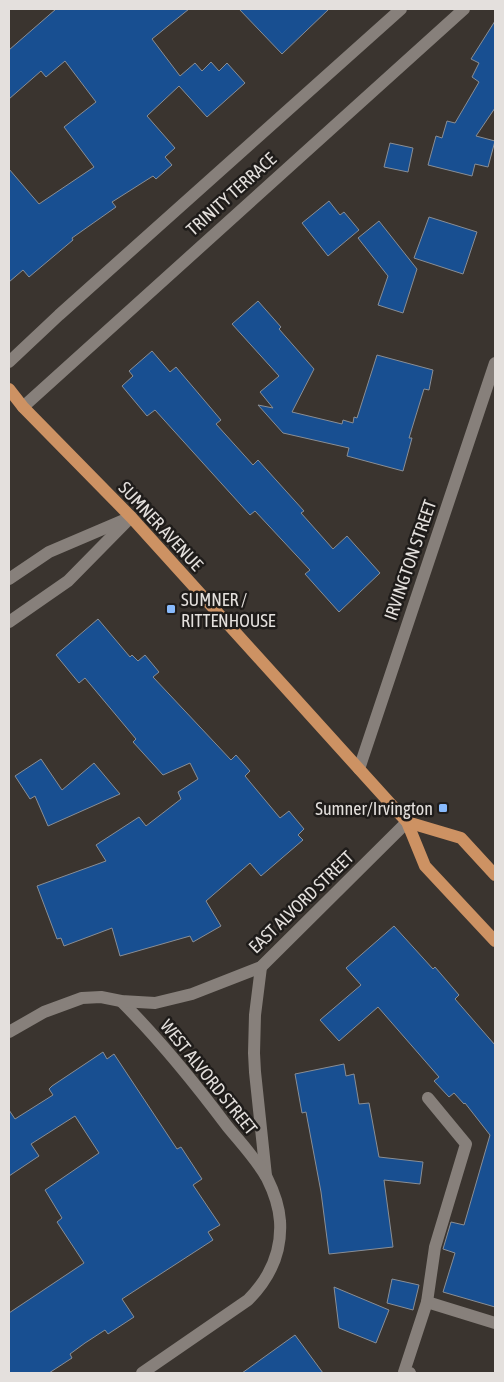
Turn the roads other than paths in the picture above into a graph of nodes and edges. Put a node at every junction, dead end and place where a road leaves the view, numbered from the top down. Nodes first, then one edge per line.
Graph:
1 (401, 9) edge
2 (464, 9) edge
3 (9, 362) edge
4 (495, 363) edge
5 (9, 389) edge
6 (23, 407) junction
7 (131, 517) junction
8 (9, 580) edge
9 (9, 622) edge
10 (359, 768) junction
11 (407, 822) junction
12 (495, 875) edge
13 (495, 941) edge
14 (260, 967) junction
15 (121, 1001) junction
16 (9, 1032) edge
17 (428, 1098) dead end
18 (266, 1177) junction
19 (427, 1302) junction
20 (495, 1323) edge
21 (142, 1373) edge
22 (410, 1373) edge

1 - 3 street, TRINITY TERRACE
2 - 6 street, TRINITY TERRACE
4 - 10 street, IRVINGTON STREET
5 - 6 main road, SUMNER AVENUE
6 - 7 main road, SUMNER AVENUE
7 - 8 street
7 - 9 street
7 - 10 main road, SUMNER AVENUE
10 - 11 main road, SUMNER AVENUE
11 - 12 main road
11 - 13 main road, SUMNER AVENUE
11 - 14 street, EAST ALVORD STREET
14 - 15 street, EAST ALVORD STREET
14 - 18 street, WEST ALVORD STREET
15 - 16 street, EAST ALVORD STREET
15 - 18 street, WEST ALVORD STREET
17 - 19 street
18 - 21 street, WEST ALVORD STREET
19 - 20 street
19 - 22 street

